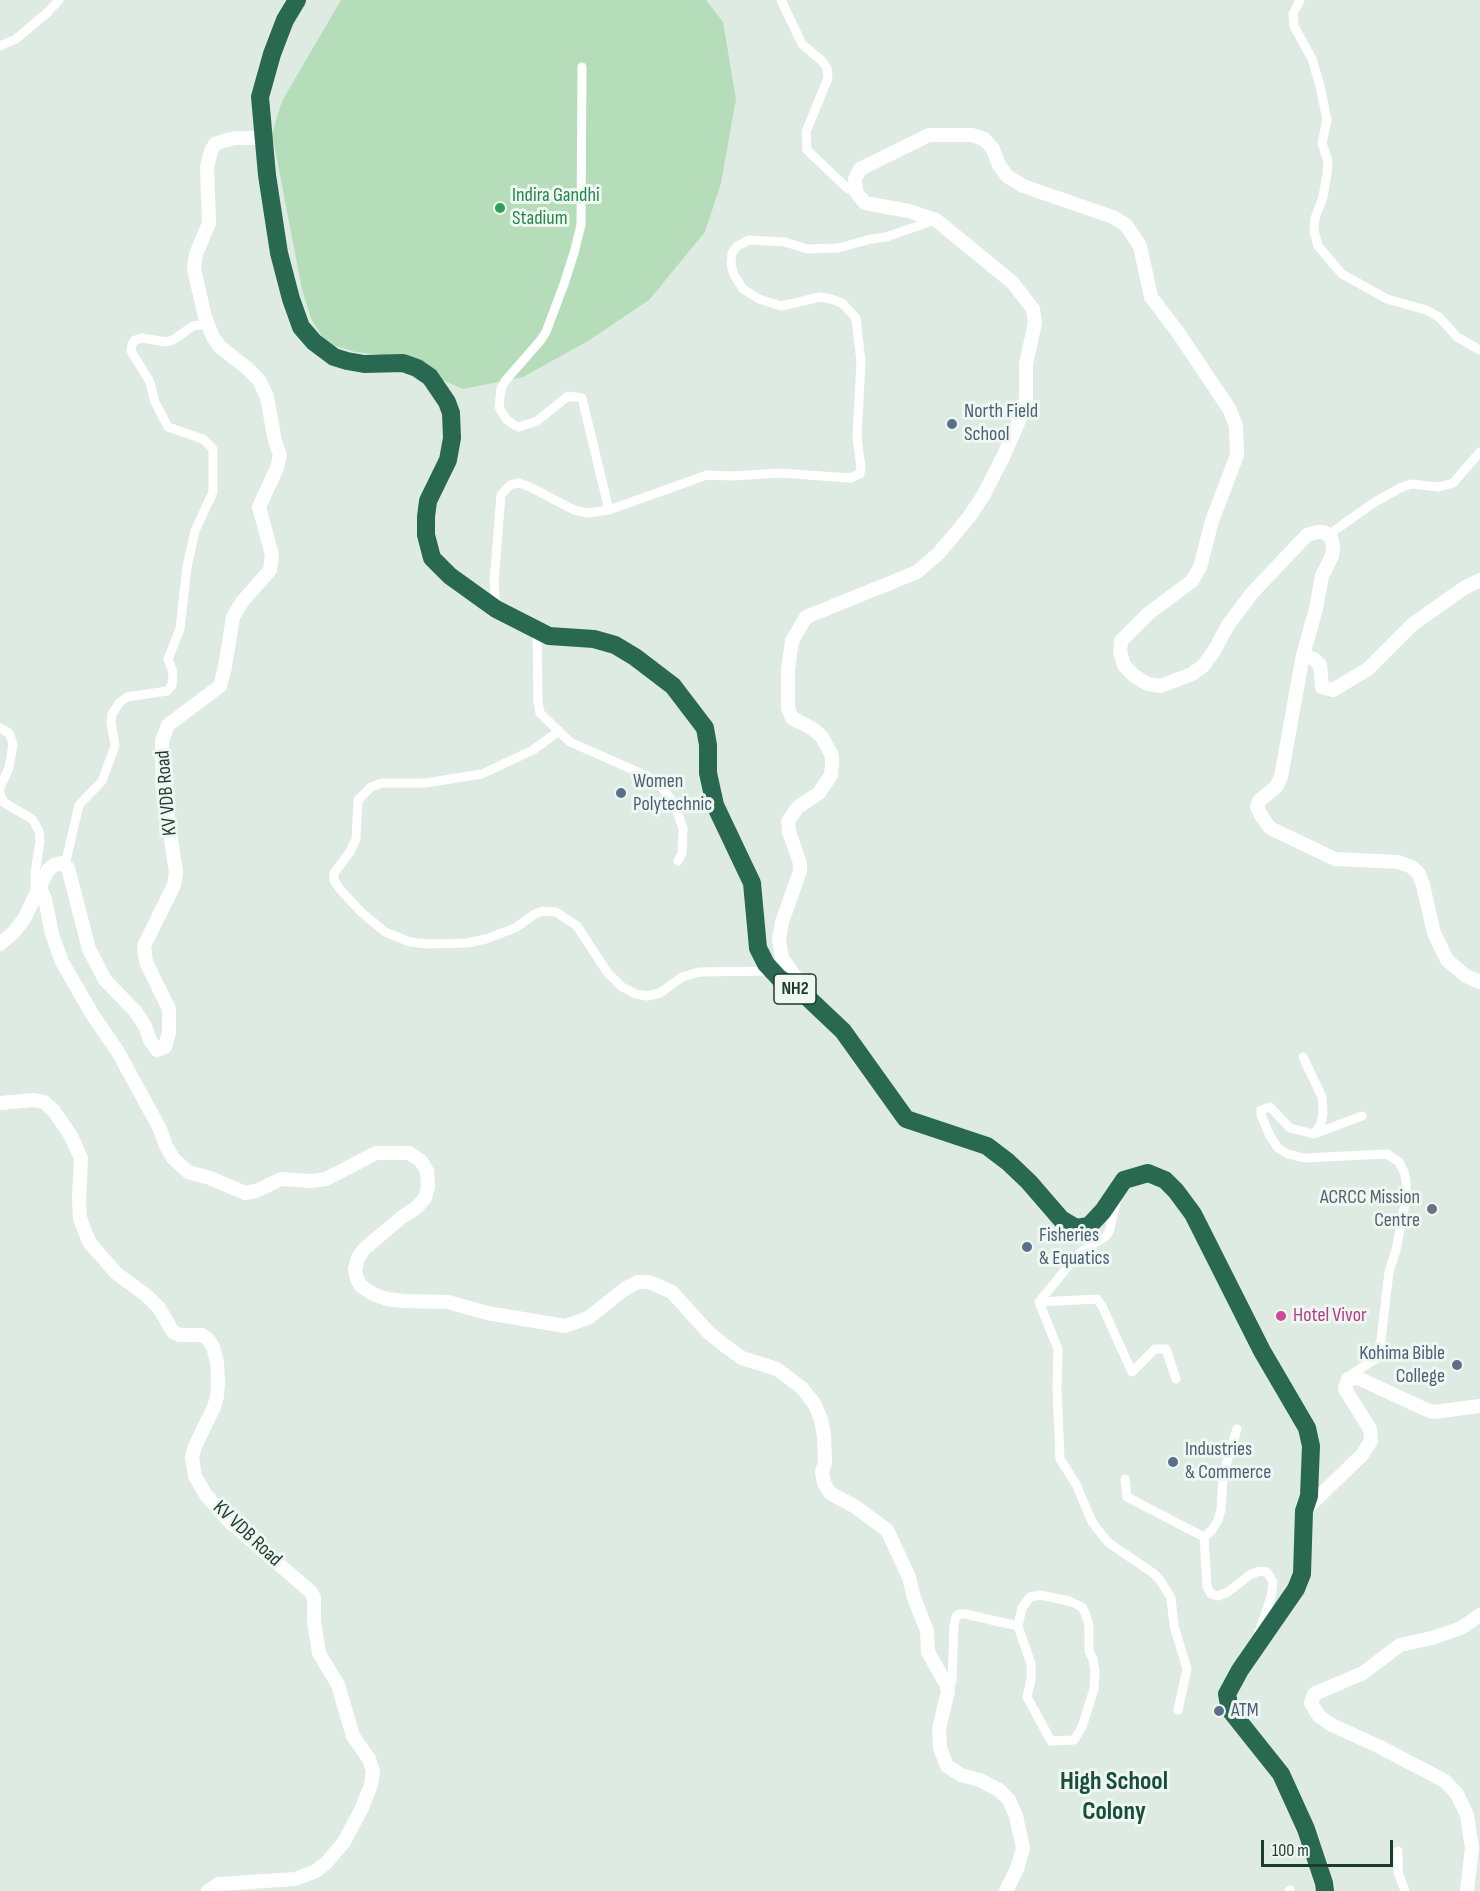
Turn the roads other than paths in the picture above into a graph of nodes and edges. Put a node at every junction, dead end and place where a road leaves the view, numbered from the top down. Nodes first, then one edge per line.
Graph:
1 (59, 0) edge
2 (297, 0) edge
3 (780, 0) edge
4 (1300, 0) edge
5 (0, 46) edge
6 (582, 66) dead end
7 (263, 138) junction
8 (856, 192) junction
9 (936, 220) junction
10 (208, 324) junction
11 (1480, 350) edge
12 (1480, 452) edge
13 (609, 510) junction
14 (1328, 535) junction
15 (1480, 579) edge
16 (496, 609) junction
17 (537, 630) junction
18 (1303, 655) junction
19 (0, 728) edge
20 (559, 731) junction
21 (0, 788) edge
22 (0, 794) edge
23 (678, 861) dead end
24 (65, 866) junction
25 (37, 893) junction
26 (0, 944) edge
27 (772, 971) junction
28 (1480, 982) edge
29 (815, 1006) junction
30 (1303, 1057) dead end
31 (0, 1103) edge
32 (1362, 1116) dead end
33 (1314, 1134) junction
34 (1124, 1180) junction
35 (1039, 1302) junction
36 (1176, 1379) dead end
37 (1348, 1379) junction
38 (1480, 1406) edge
39 (1237, 1429) dead end
40 (1125, 1479) dead end
41 (1304, 1511) junction
42 (1204, 1537) junction
43 (1480, 1615) edge
44 (1018, 1626) junction
45 (1248, 1659) junction
46 (948, 1691) junction
47 (1178, 1710) dead end
48 (1398, 1851) dead end
49 (208, 1891) edge
50 (1006, 1891) edge
51 (1325, 1891) edge
52 (1405, 1891) edge
53 (1467, 1891) edge

1 - 5 street
2 - 7 highway, NH2
3 - 8 street
4 - 11 street
6 - 13 street
7 - 10 street, KV VDB Road
7 - 16 highway, NH2
8 - 9 street
8 - 14 street
9 - 13 street
9 - 29 street
10 - 24 street
10 - 24 street, KV VDB Road
12 - 14 street
13 - 16 street
14 - 18 street
15 - 18 street
16 - 17 highway, NH2
17 - 20 street
17 - 27 highway, NH2
18 - 28 street
19 - 21 street
20 - 23 street
20 - 27 street
22 - 25 street
24 - 25 street
25 - 26 street
25 - 46 street
27 - 29 highway, NH2
29 - 34 highway, NH2
30 - 33 street
31 - 49 street, KV VDB Road
32 - 33 street
33 - 37 street
34 - 35 street
34 - 41 highway
35 - 36 street
35 - 47 street
37 - 38 street
37 - 41 street
39 - 42 street
40 - 42 street
41 - 45 highway
42 - 45 street
43 - 53 street
44 - 44 street
44 - 46 street
45 - 51 highway
46 - 50 street
48 - 52 street

